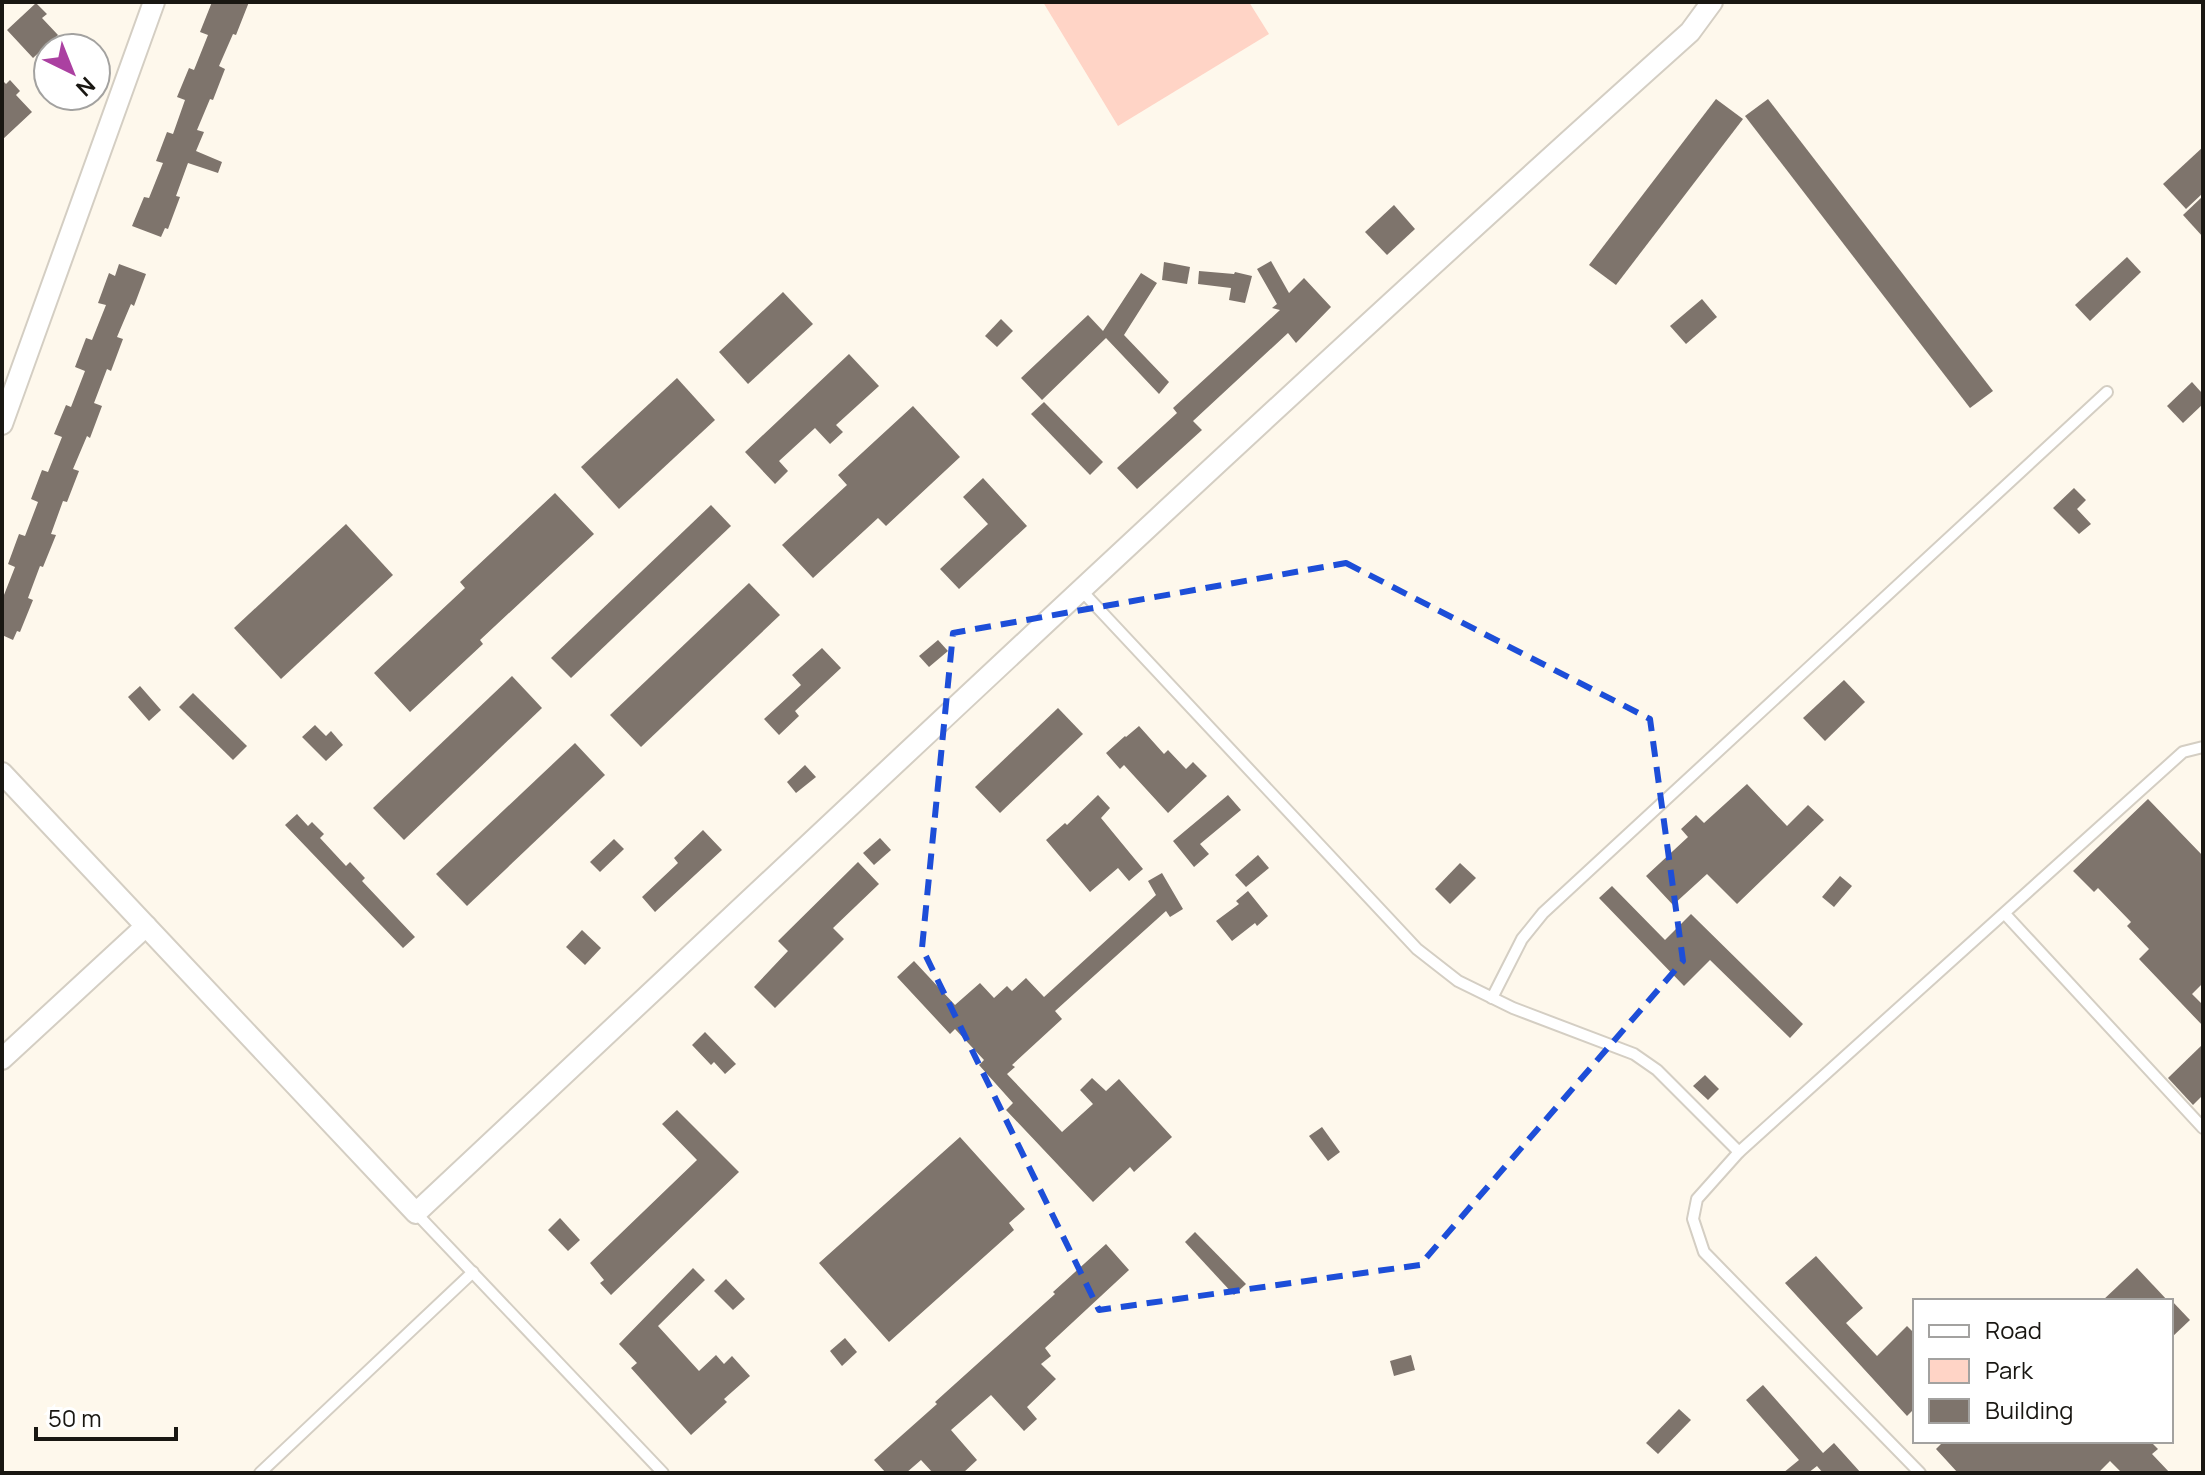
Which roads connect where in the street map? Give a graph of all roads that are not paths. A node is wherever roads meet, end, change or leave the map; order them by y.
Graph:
1 (154, 2) edge
2 (1712, 2) edge
3 (9, 381) edge
4 (2107, 392) dead end
5 (2, 424) edge
6 (1081, 590) junction
7 (2203, 747) edge
8 (2, 773) edge
9 (2005, 914) junction
10 (146, 926) junction
11 (1492, 998) junction
12 (2, 1059) edge
13 (2203, 1128) edge
14 (1739, 1152) junction
15 (416, 1213) junction
16 (473, 1272) junction
17 (260, 1473) edge
18 (663, 1473) edge
19 (1920, 1473) edge

1 - 3 street
2 - 6 street
3 - 5 street
4 - 11 lane
6 - 11 lane
6 - 15 street
7 - 9 lane
8 - 10 street
9 - 13 lane
9 - 14 lane
10 - 12 street
10 - 15 street
11 - 14 lane
14 - 19 lane
15 - 16 lane
16 - 17 lane
16 - 18 lane

